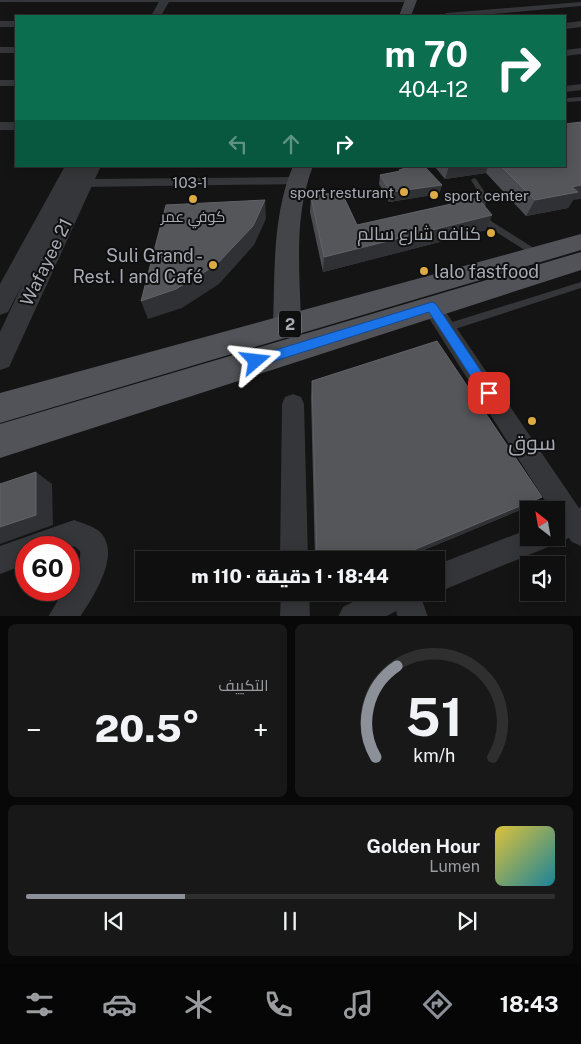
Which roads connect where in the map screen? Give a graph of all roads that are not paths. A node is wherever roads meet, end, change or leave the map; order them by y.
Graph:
1 (0, 0) edge
2 (411, 0) edge
3 (171, 1) edge
4 (581, 4) edge
5 (157, 15) edge
6 (169, 15) edge
7 (405, 15) edge
8 (457, 15) edge
9 (0, 24) edge
10 (15, 24) edge
11 (581, 24) edge
12 (566, 26) edge
13 (0, 50) edge
14 (15, 50) edge
15 (581, 51) edge
16 (566, 53) edge
17 (0, 83) edge
18 (15, 83) edge
19 (581, 87) edge
20 (567, 94) edge
21 (581, 99) edge
22 (0, 126) edge
23 (15, 126) edge
24 (84, 172) edge
25 (299, 174) edge
26 (474, 180) dead end
27 (581, 242) edge
28 (537, 254) junction
29 (581, 261) edge
30 (581, 285) edge
31 (0, 306) edge
32 (439, 318) junction
33 (287, 325) junction
34 (0, 359) edge
35 (293, 404) dead end
36 (0, 408) edge
37 (0, 441) edge
38 (573, 527) edge
39 (74, 533) joint
40 (66, 536) edge
41 (520, 546) edge
42 (294, 551) edge
43 (15, 555) edge
44 (0, 560) edge
45 (445, 575) edge
46 (295, 601) edge
47 (385, 601) edge
48 (407, 601) edge
49 (63, 616) edge
50 (295, 616) edge
51 (353, 616) edge
52 (413, 616) edge

1 - 3 street
2 - 3 street
2 - 7 main road
3 - 5 street
3 - 6 street
4 - 8 street
9 - 10 street
11 - 12 street
13 - 14 street
15 - 16 street
17 - 18 street
19 - 20 street
20 - 21 lane
22 - 23 street
24 - 25 street, 103-1
24 - 31 street, Wafayee 21
24 - 34 street, Wafayee 21
25 - 33 main road
26 - 28 lane
27 - 28 main road, 2
28 - 33 main road, 2
29 - 32 main road, 2
30 - 32 lane
32 - 37 main road, 2
32 - 38 street
33 - 36 main road, 2
35 - 42 street
39 - 40 street
39 - 49 street
41 - 45 street
43 - 44 street
46 - 50 street
47 - 51 street
48 - 52 street

